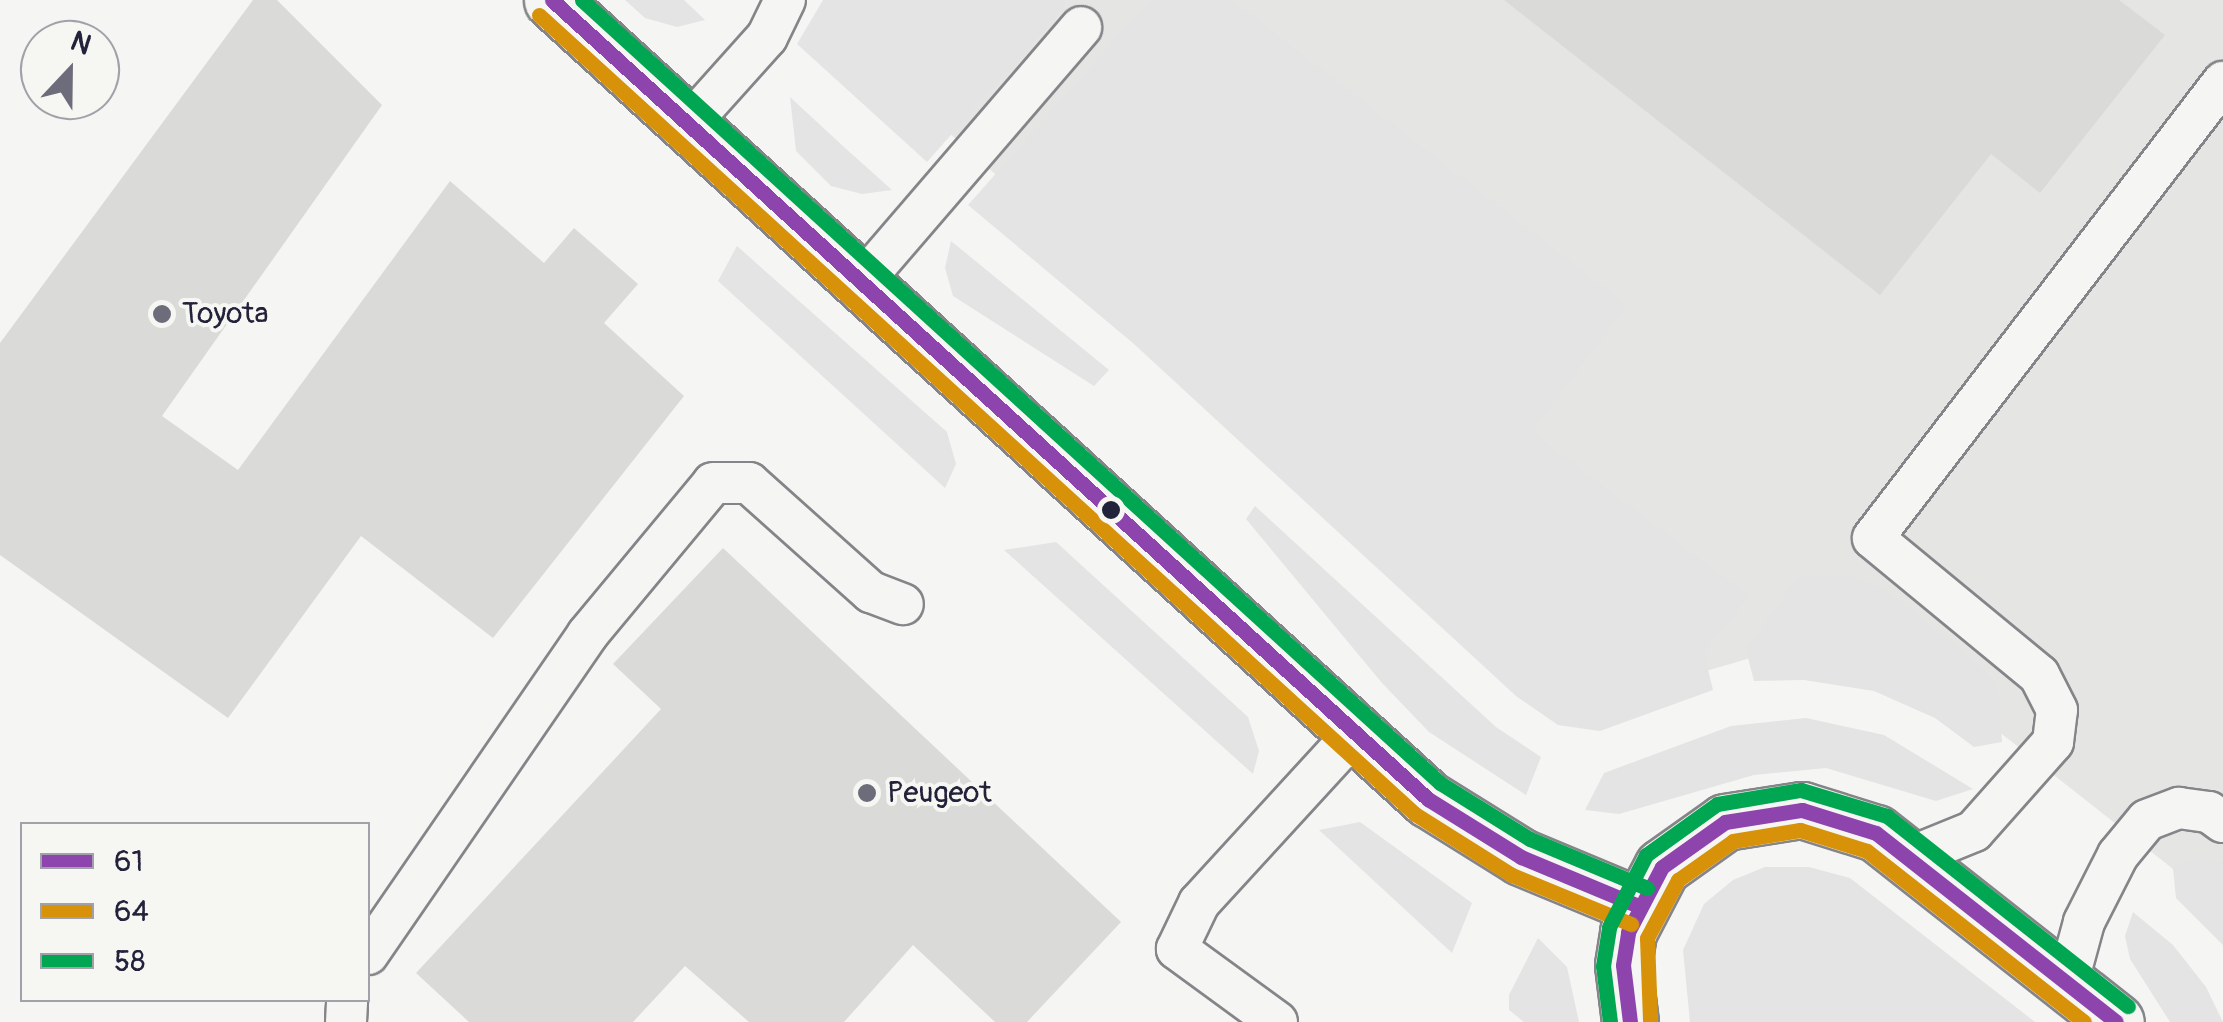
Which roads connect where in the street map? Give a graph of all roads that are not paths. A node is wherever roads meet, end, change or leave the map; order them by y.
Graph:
1 (552, 0) edge
2 (786, 0) edge
3 (1081, 27) dead end
4 (2223, 82) edge
5 (688, 125) junction
6 (862, 282) junction
7 (903, 604) dead end
8 (1353, 735) junction
9 (2223, 822) edge
10 (1908, 858) junction
11 (1639, 906) junction
12 (370, 951) edge
13 (2068, 981) junction
14 (1278, 1022) edge
15 (1630, 1022) edge
16 (2116, 1022) edge

1 - 5 street
2 - 5 lane
3 - 6 lane
4 - 10 lane
5 - 6 street
6 - 8 street
7 - 12 lane
8 - 11 street
8 - 14 lane
9 - 13 lane
10 - 11 street
10 - 13 street
11 - 15 street
13 - 16 street

